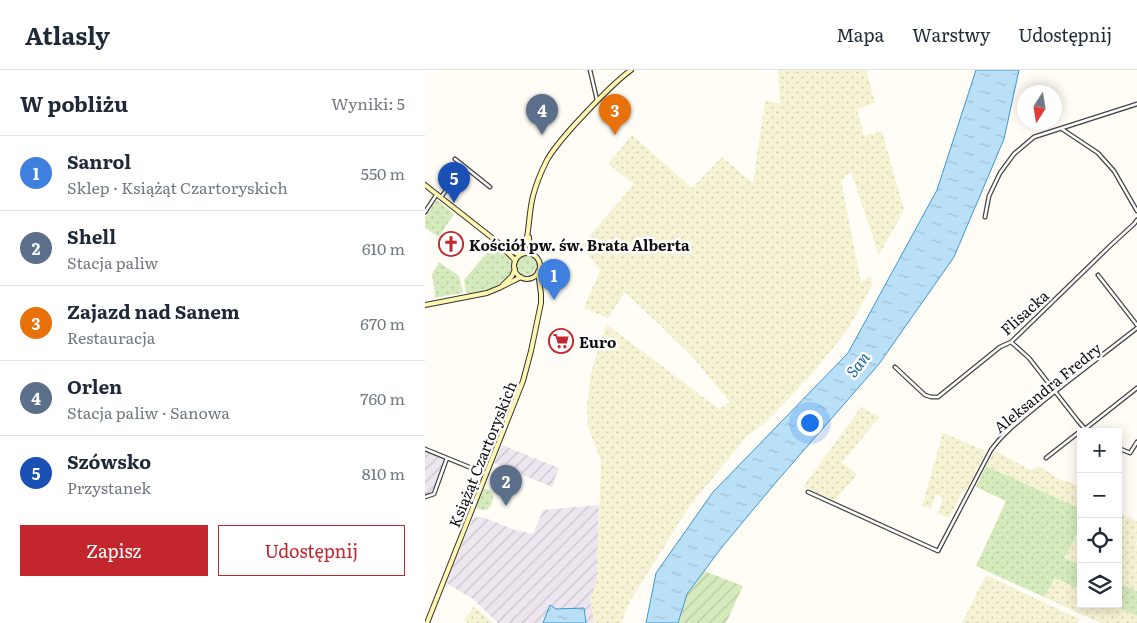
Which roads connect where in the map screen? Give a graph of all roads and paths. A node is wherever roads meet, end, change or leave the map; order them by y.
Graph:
1 (590, 70) edge
2 (631, 70) edge
3 (597, 100) junction
4 (1137, 104) edge
5 (1062, 129) edge
6 (1058, 130) edge
7 (1062, 130) edge
8 (455, 159) dead end
9 (464, 167) junction
10 (425, 185) edge
11 (490, 187) dead end
12 (439, 196) junction
13 (1137, 211) edge
14 (425, 212) edge
15 (985, 218) dead end
16 (1137, 220) edge
17 (528, 230) junction
18 (500, 244) junction
19 (522, 254) junction
20 (532, 254) junction
21 (515, 262) junction
22 (515, 269) junction
23 (538, 272) junction
24 (1098, 275) dead end
25 (521, 277) junction
26 (529, 278) junction
27 (499, 288) junction
28 (540, 288) junction
29 (425, 305) edge
30 (1137, 327) edge
31 (1011, 342) junction
32 (895, 367) dead end
33 (1137, 388) edge
34 (1056, 391) junction
35 (1084, 428) edge
36 (1086, 428) edge
37 (1077, 434) edge
38 (1137, 442) edge
39 (425, 450) edge
40 (1122, 450) edge
41 (447, 458) junction
42 (1046, 458) dead end
43 (487, 474) junction
44 (808, 492) dead end
45 (425, 497) edge
46 (427, 623) edge

1 - 3 street
2 - 3 main road
3 - 17 main road
4 - 5 street
6 - 15 street
7 - 13 street
8 - 9 street
9 - 11 street
9 - 12 street
10 - 12 main road
12 - 14 street
12 - 18 main road
16 - 31 street, Flisacka
17 - 19 main road
17 - 20 main road
18 - 19 main road
18 - 21 main road
19 - 20 main road
19 - 21 main road
20 - 23 main road
21 - 22 main road
22 - 25 main road
22 - 27 main road
23 - 26 main road
23 - 28 main road, Książąt Czartoryskich
24 - 30 street
25 - 26 main road
25 - 27 main road
26 - 28 main road
27 - 29 main road
28 - 43 main road, Książąt Czartoryskich
30 - 34 street, Aleksandra Fredry
31 - 32 street, Flisacka
31 - 34 street
33 - 36 street
34 - 35 street
34 - 44 street, Aleksandra Fredry
37 - 42 street
38 - 40 street
39 - 41 street
41 - 43 street
41 - 45 street
43 - 46 main road, Książąt Czartoryskich

